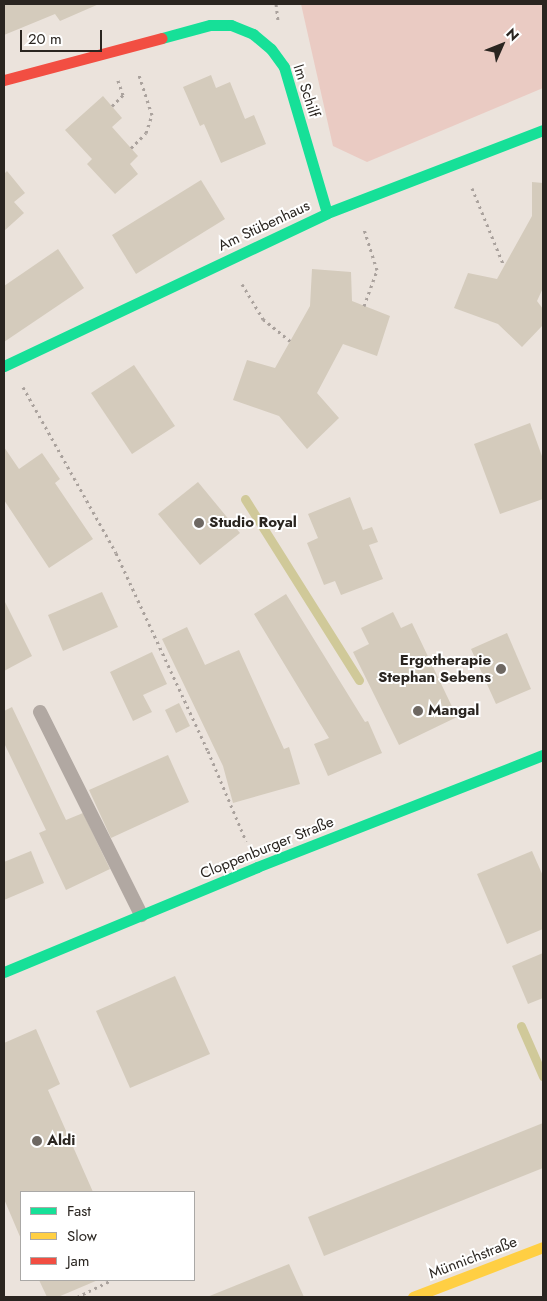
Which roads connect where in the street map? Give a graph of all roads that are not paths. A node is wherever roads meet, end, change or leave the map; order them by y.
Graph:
1 (4, 80) edge
2 (543, 130) edge
3 (327, 213) junction
4 (7, 364) edge
5 (40, 712) dead end
6 (543, 755) edge
7 (142, 915) junction
8 (4, 972) edge
9 (543, 1247) edge
10 (413, 1297) edge

1 - 3 street, Im Schilf
2 - 3 street, Am Stübenhaus
3 - 4 street, Am Stübenhaus
5 - 7 lane
6 - 7 street, Cloppenburger Straße
7 - 8 street, Cloppenburger Straße
9 - 10 street, Münnichstraße

